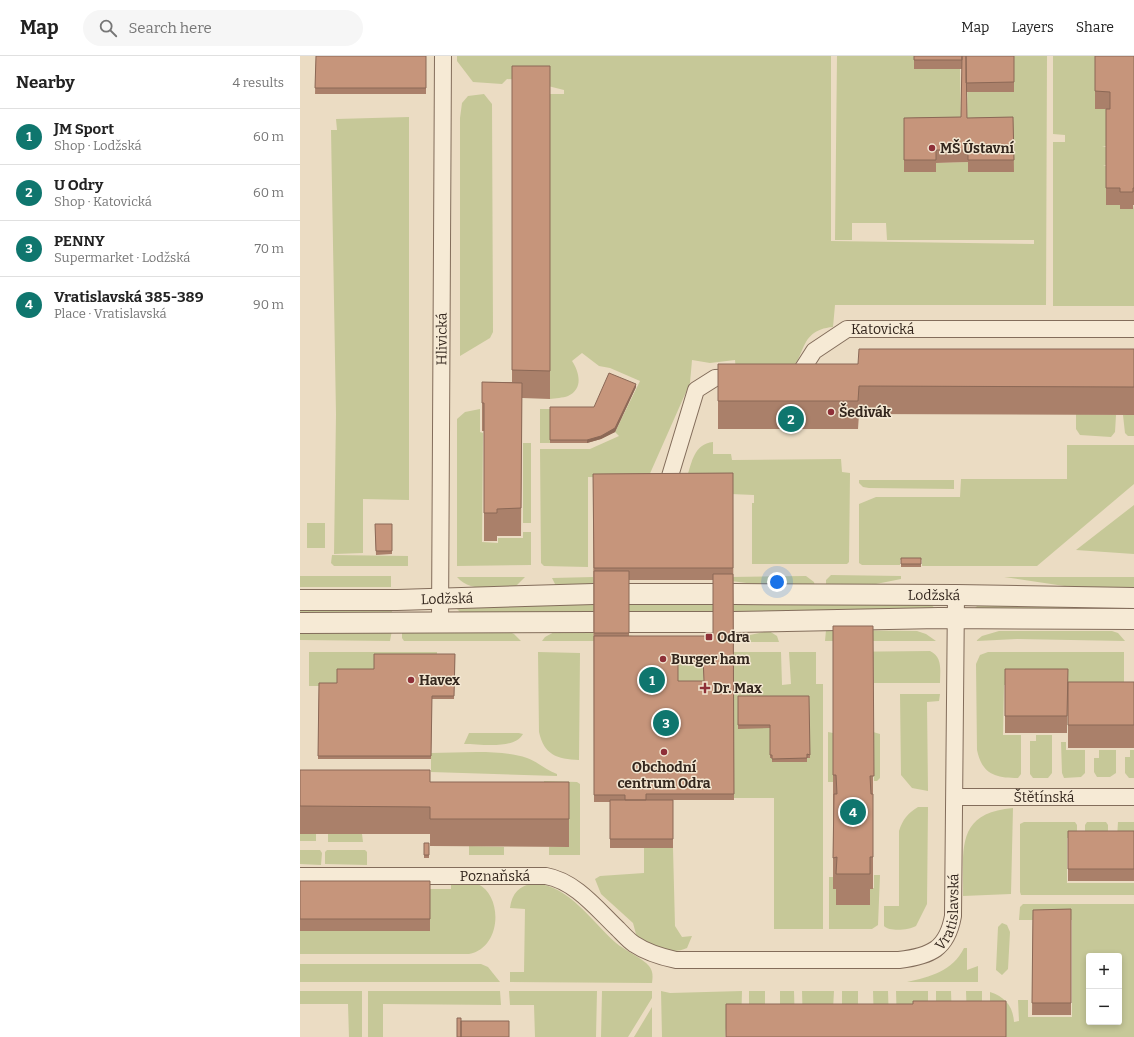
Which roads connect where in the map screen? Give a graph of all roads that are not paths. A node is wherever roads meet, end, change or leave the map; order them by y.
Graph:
1 (443, 56) edge
2 (1134, 329) edge
3 (775, 376) edge
4 (752, 377) edge
5 (670, 476) edge
6 (594, 594) edge
7 (629, 594) edge
8 (713, 594) edge
9 (734, 594) edge
10 (956, 595) junction
11 (1134, 598) edge
12 (440, 599) junction
13 (300, 600) edge
14 (956, 618) junction
15 (1134, 619) edge
16 (300, 622) edge
17 (440, 622) junction
18 (594, 622) edge
19 (629, 622) edge
20 (713, 622) edge
21 (734, 622) edge
22 (955, 797) junction
23 (1134, 798) edge
24 (300, 876) edge
25 (662, 957) joint

1 - 12 street, Hlivická
2 - 3 street, Katovická
4 - 5 street
6 - 12 street, Lodžská
7 - 8 street
9 - 10 street, Lodžská
10 - 11 street, Lodžská
10 - 14 street, Vratislavská
12 - 13 street, Lodžská
12 - 17 street, Hlivická
14 - 15 street, Lodžská
14 - 21 street, Lodžská
14 - 22 street, Vratislavská
16 - 17 street, Lodžská
17 - 18 street, Lodžská
19 - 20 street
22 - 23 street, Štětínská
22 - 25 street, Vratislavská
24 - 25 street, Poznaňská

